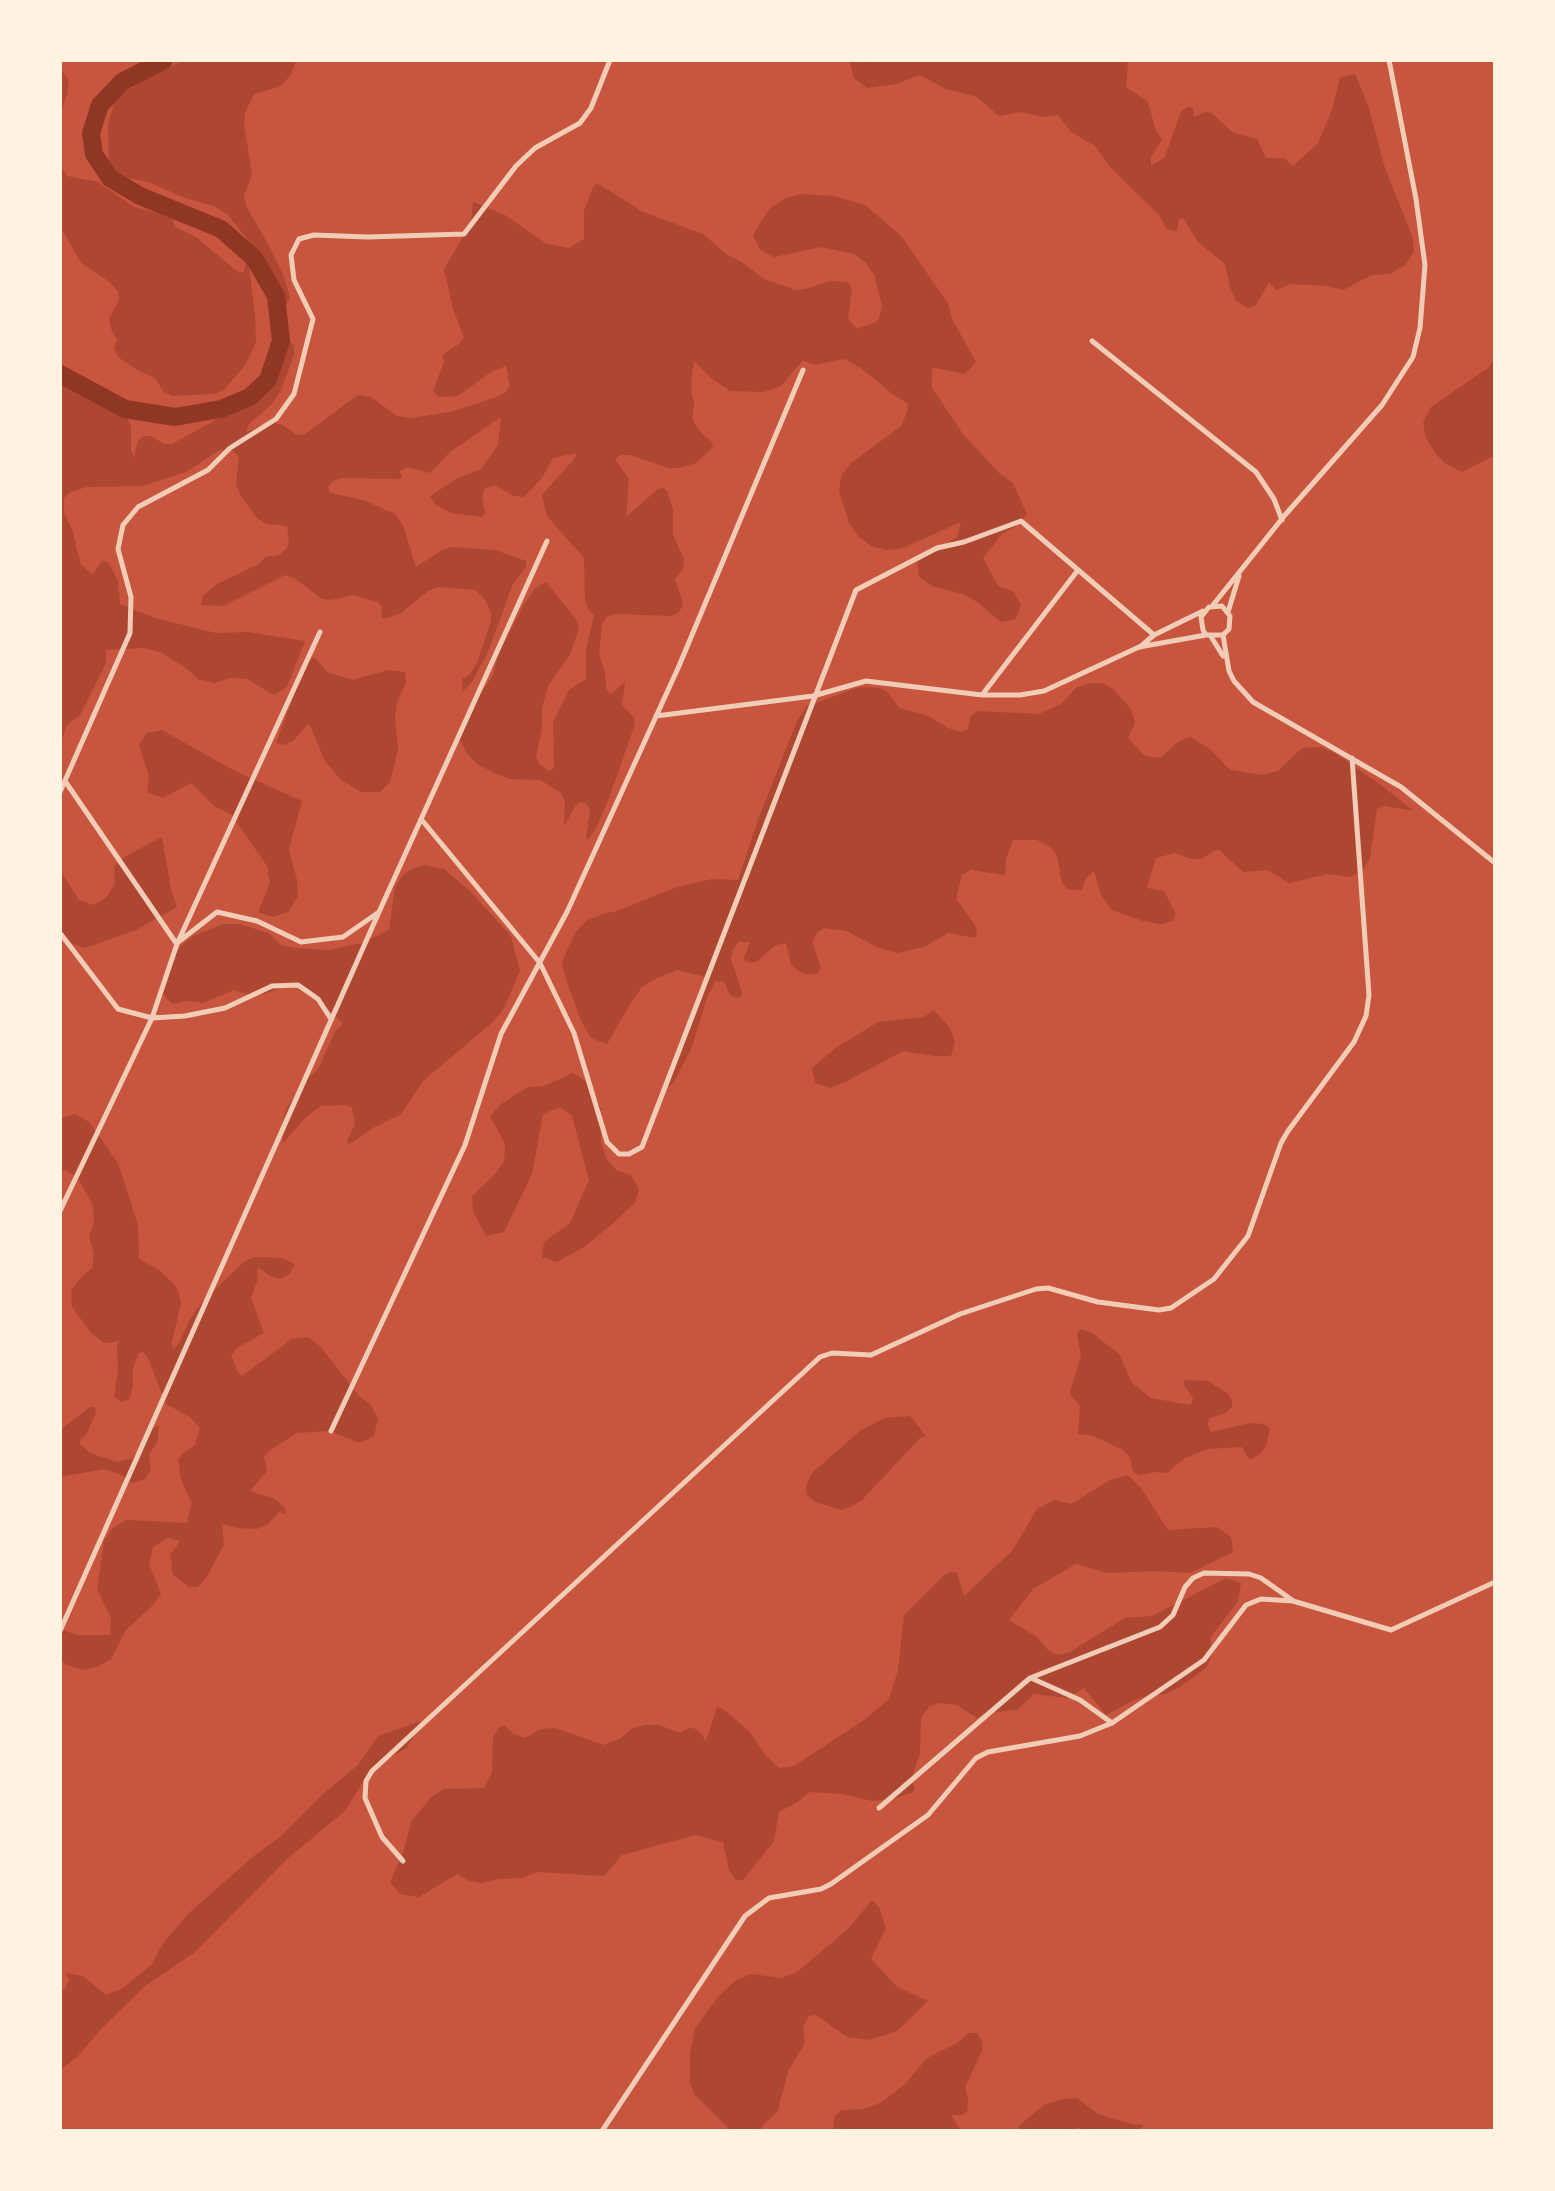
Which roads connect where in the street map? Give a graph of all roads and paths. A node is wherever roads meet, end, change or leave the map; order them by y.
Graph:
1 (610, 60) edge
2 (1389, 60) edge
3 (1092, 341) dead end
4 (803, 370) dead end
5 (1282, 520) junction
6 (547, 541) dead end
7 (1078, 570) junction
8 (1241, 571) junction
9 (1213, 605) junction
10 (1203, 611) junction
11 (1228, 612) junction
12 (320, 632) dead end
13 (1154, 635) junction
14 (1208, 635) junction
15 (1223, 635) junction
16 (1139, 647) junction
17 (1226, 660) junction
18 (982, 695) junction
19 (813, 696) junction
20 (656, 716) junction
21 (1352, 758) junction
22 (65, 781) junction
23 (60, 792) edge
24 (421, 819) junction
25 (1495, 863) edge
26 (379, 912) junction
27 (60, 933) edge
28 (177, 944) junction
29 (540, 963) junction
30 (152, 1018) junction
31 (331, 1019) junction
32 (60, 1211) edge
33 (331, 1431) dead end
34 (1495, 1582) edge
35 (1293, 1601) junction
36 (60, 1631) edge
37 (1030, 1678) junction
38 (1112, 1723) junction
39 (879, 1808) dead end
40 (403, 1861) dead end
41 (602, 2131) edge

1 - 22 street
2 - 5 street
3 - 5 street
4 - 20 street
5 - 8 street
6 - 24 street
7 - 13 street
7 - 18 street
7 - 19 street
8 - 9 street
8 - 11 street
9 - 10 street
9 - 11 street
10 - 13 street
10 - 14 street
11 - 15 street
12 - 28 street
13 - 16 street
14 - 15 street
14 - 16 street
14 - 17 street
15 - 17 street
16 - 18 street
17 - 21 street
18 - 19 street
19 - 20 street
19 - 29 street
20 - 29 street
21 - 25 street
21 - 40 street
22 - 23 street
22 - 28 street
24 - 26 street
24 - 29 street
26 - 28 street
26 - 31 street
27 - 30 street
28 - 30 street
29 - 33 street
30 - 31 street
30 - 32 street
31 - 36 street
34 - 35 street
35 - 37 street
35 - 38 street
37 - 38 street
37 - 39 street
38 - 41 street

